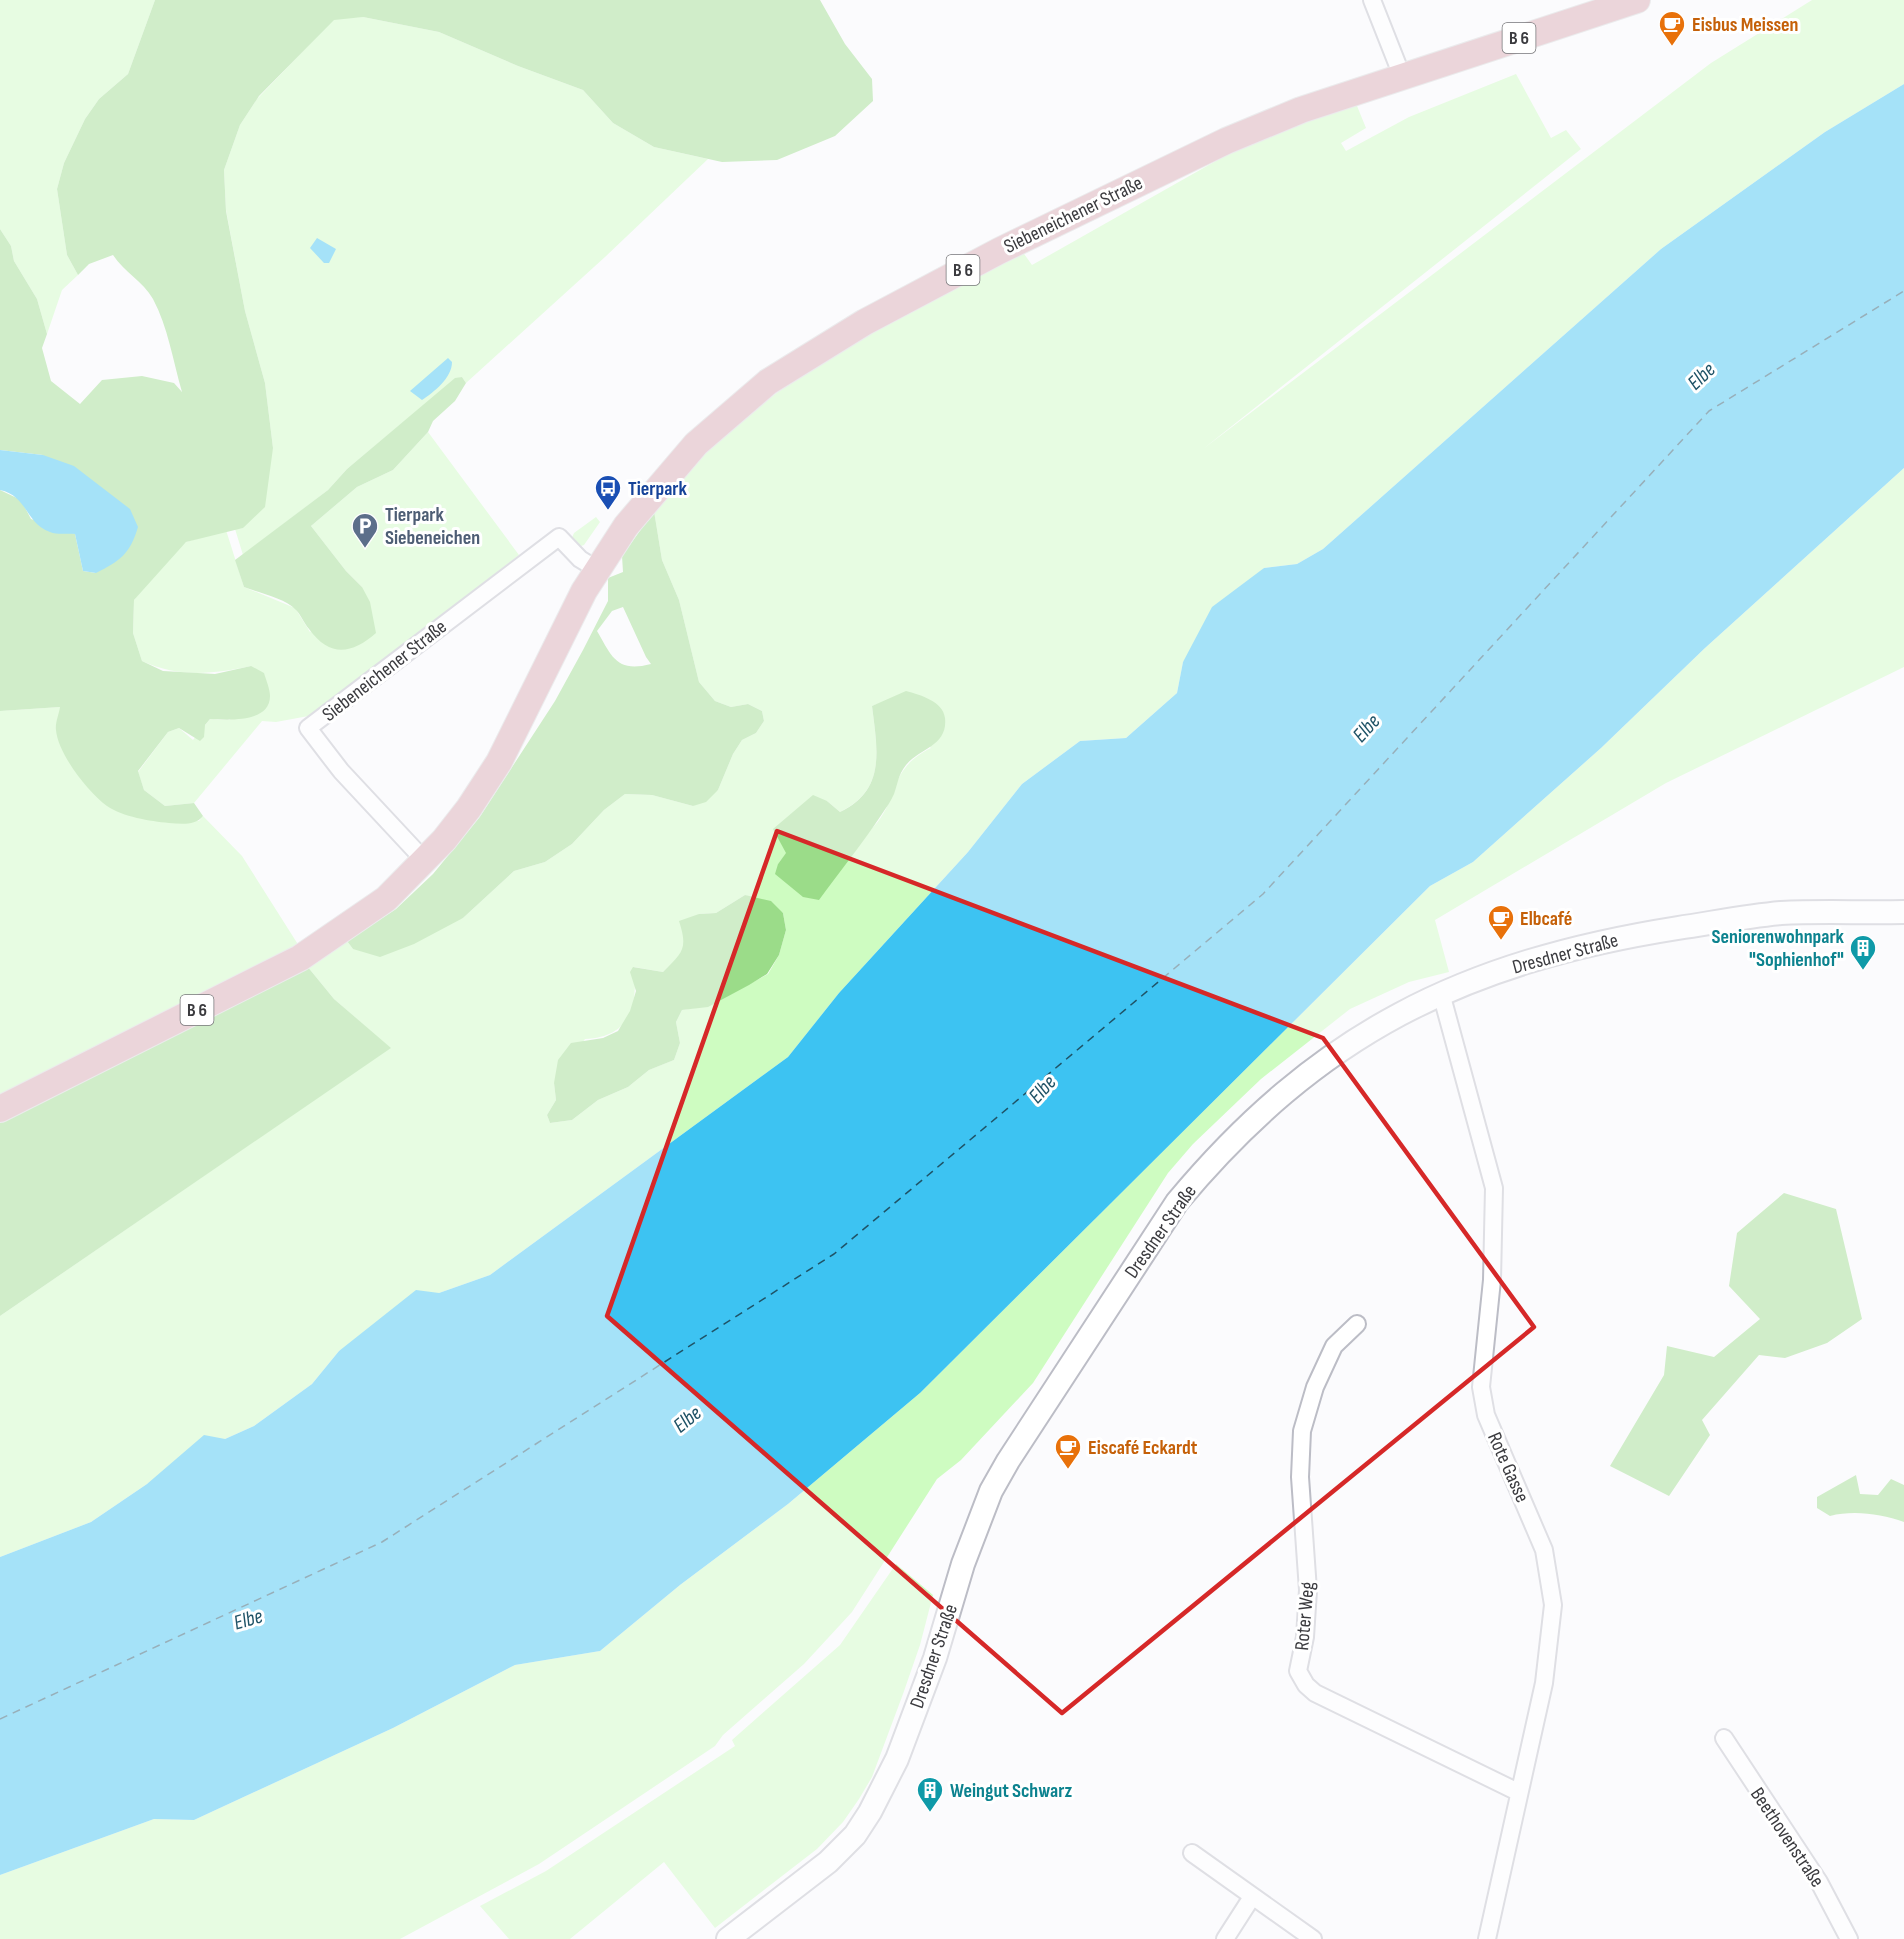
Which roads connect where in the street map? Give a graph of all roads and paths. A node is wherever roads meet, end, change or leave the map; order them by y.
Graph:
1 (1372, 0) edge
2 (1637, 0) edge
3 (1402, 76) junction
4 (598, 570) junction
5 (424, 860) junction
6 (1904, 912) edge
7 (1441, 993) junction
8 (0, 1109) edge
9 (1358, 1324) dead end
10 (1724, 1738) dead end
11 (1518, 1792) junction
12 (1192, 1852) dead end
13 (1252, 1897) junction
14 (728, 1939) edge
15 (1225, 1939) edge
16 (1313, 1939) edge
17 (1487, 1939) edge
18 (1849, 1939) edge

1 - 3 street
2 - 3 main road, Siebeneichener Straße / B 6
3 - 4 main road, Siebeneichener Straße / B 6
4 - 5 main road, Siebeneichener Straße / B 6
4 - 5 street, Siebeneichener Straße
5 - 8 main road, Siebeneichener Straße / B 6
6 - 7 main road, Dresdner Straße
7 - 11 street, Rote Gasse
7 - 14 main road, Dresdner Straße
9 - 11 street, Roter Weg
10 - 18 street, Beethovenstraße
11 - 17 street, Rote Gasse
12 - 13 street
13 - 15 street
13 - 16 street

